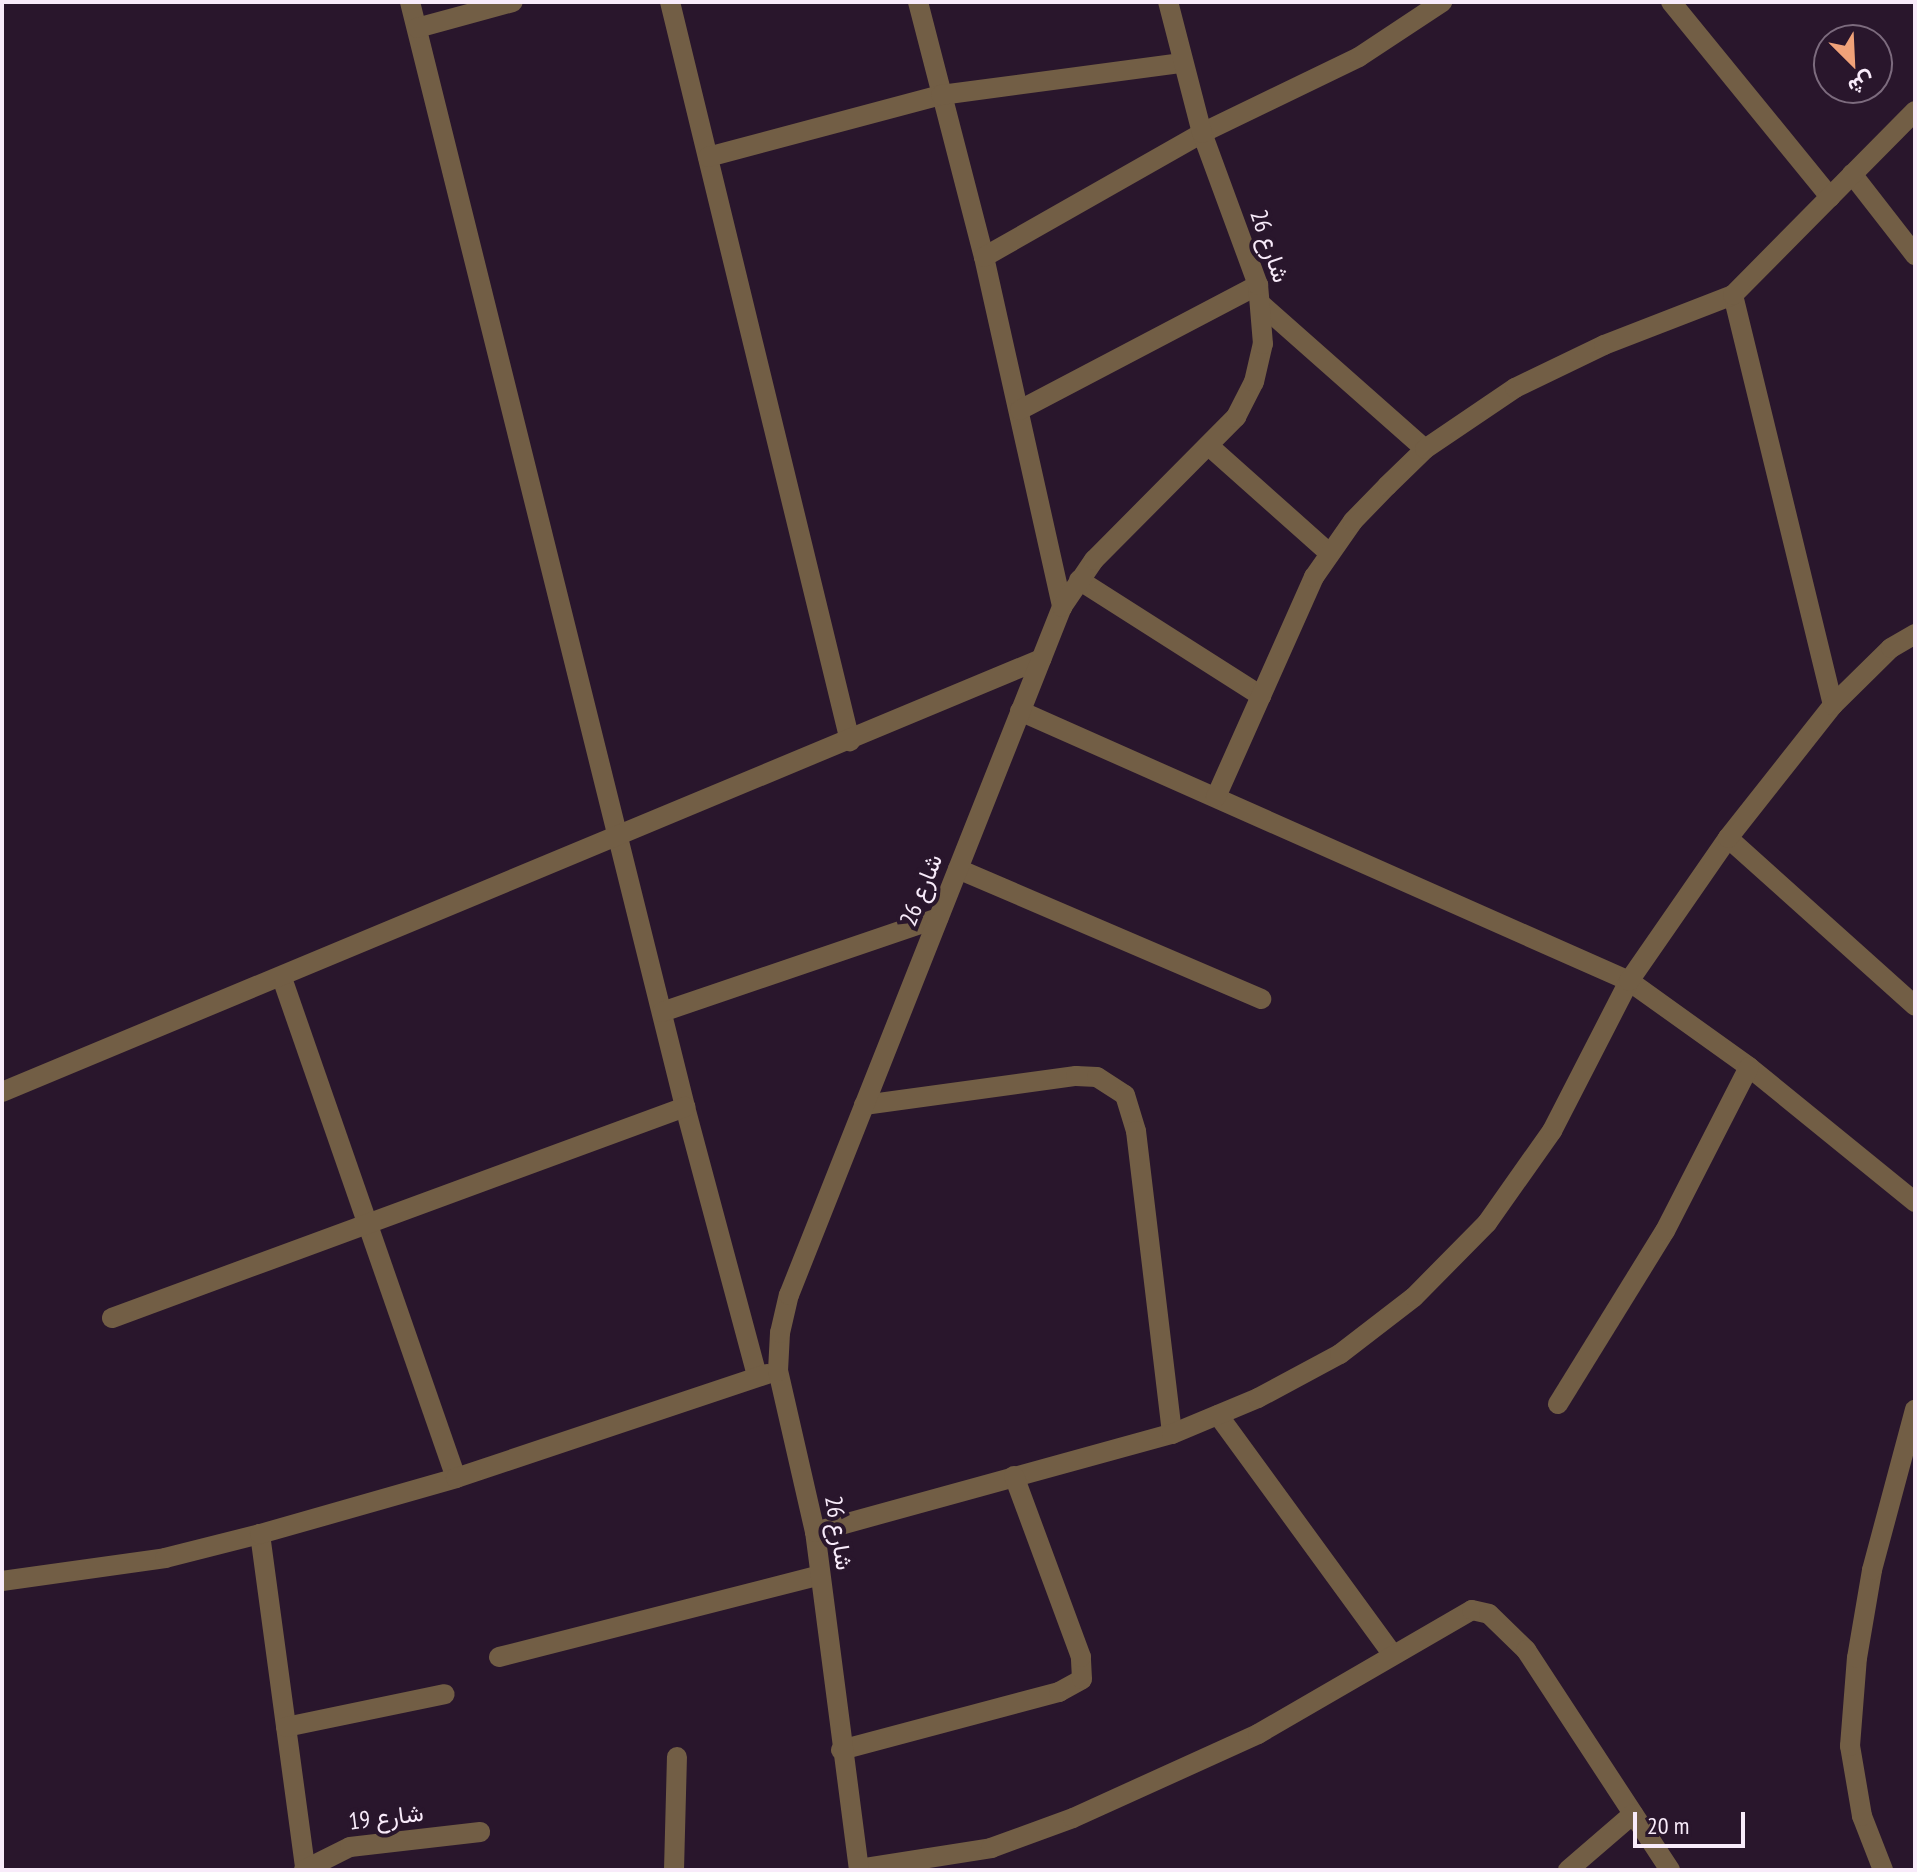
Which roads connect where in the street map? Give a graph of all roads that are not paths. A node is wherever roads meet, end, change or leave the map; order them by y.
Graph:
1 (410, 2) edge
2 (513, 2) edge
3 (670, 2) edge
4 (918, 2) edge
5 (1168, 2) edge
6 (1442, 2) edge
7 (1671, 2) edge
8 (417, 28) junction
9 (1182, 63) junction
10 (941, 95) junction
11 (1915, 111) edge
12 (1202, 133) junction
13 (708, 157) junction
14 (1852, 174) junction
15 (1830, 197) junction
16 (1915, 255) edge
17 (984, 257) junction
18 (1260, 295) junction
19 (1733, 295) junction
20 (1020, 410) junction
21 (1209, 446) junction
22 (1425, 449) junction
23 (1329, 553) junction
24 (1079, 580) junction
25 (1062, 607) junction
26 (1915, 634) edge
27 (1041, 659) junction
28 (1261, 696) junction
29 (1833, 705) junction
30 (1020, 711) junction
31 (850, 741) junction
32 (1216, 797) junction
33 (1728, 838) junction
34 (617, 839) junction
35 (958, 869) junction
36 (938, 918) junction
37 (282, 978) junction
38 (1629, 981) junction
39 (1261, 999) dead end
40 (1915, 1006) edge
41 (662, 1012) junction
42 (1749, 1067) junction
43 (2, 1092) edge
44 (864, 1105) junction
45 (685, 1107) junction
46 (1915, 1202) edge
47 (368, 1223) junction
48 (112, 1318) dead end
49 (778, 1371) junction
50 (757, 1376) junction
51 (1558, 1404) dead end
52 (1915, 1410) edge
53 (1218, 1415) junction
54 (1172, 1434) junction
55 (1014, 1476) junction
56 (456, 1478) junction
57 (815, 1532) junction
58 (260, 1534) junction
59 (820, 1575) junction
60 (2, 1581) edge
61 (1392, 1654) junction
62 (499, 1657) dead end
63 (445, 1694) dead end
64 (286, 1727) junction
65 (841, 1750) junction
66 (677, 1757) dead end
67 (1633, 1814) junction
68 (480, 1832) dead end
69 (305, 1870) edge
70 (674, 1870) edge
71 (859, 1870) edge
72 (1568, 1870) edge
73 (1670, 1870) edge
74 (1883, 1870) edge

1 - 8 street
2 - 8 street
3 - 13 street
4 - 10 street
5 - 9 street, شارع 26
6 - 12 street
7 - 15 street
8 - 34 street
9 - 10 street
9 - 12 street, شارع 26
10 - 13 street
10 - 17 street
11 - 14 street
12 - 17 street
12 - 18 street, شارع 26
13 - 31 street
14 - 15 street
14 - 16 street
15 - 19 street
17 - 20 street
18 - 20 street
18 - 21 street, شارع 26
18 - 22 street
19 - 22 street
19 - 29 street
20 - 25 street
21 - 23 street
21 - 24 street, شارع 26
22 - 23 street
23 - 28 street
24 - 25 street, شارع 26
24 - 28 street
25 - 27 street, شارع 26
26 - 29 street
27 - 30 street, شارع 26
27 - 31 street
28 - 32 street
29 - 33 street
30 - 32 street
30 - 35 street, شارع 26
31 - 34 street
32 - 38 street
33 - 38 street
33 - 40 street
34 - 37 street
34 - 41 street
35 - 36 street, شارع 26
35 - 39 street
36 - 41 street
36 - 44 street, شارع 26
37 - 43 street
37 - 47 street
38 - 42 street
38 - 53 street
41 - 45 street
42 - 46 street
42 - 51 street
44 - 49 street, شارع 26
44 - 54 street
45 - 47 street
45 - 50 street
47 - 48 street
47 - 56 street
49 - 50 street
49 - 57 street, شارع 26
50 - 56 street
52 - 74 street
53 - 54 street
53 - 61 street
54 - 55 street
55 - 57 street
55 - 65 street
56 - 58 street
57 - 59 street, شارع 26
58 - 60 street
58 - 64 street
59 - 62 street
59 - 65 street, شارع 26
61 - 67 street
61 - 71 street
63 - 64 street
64 - 69 street
65 - 71 street, شارع 26
66 - 70 street
67 - 72 street
67 - 73 street
68 - 69 street, شارع 19

